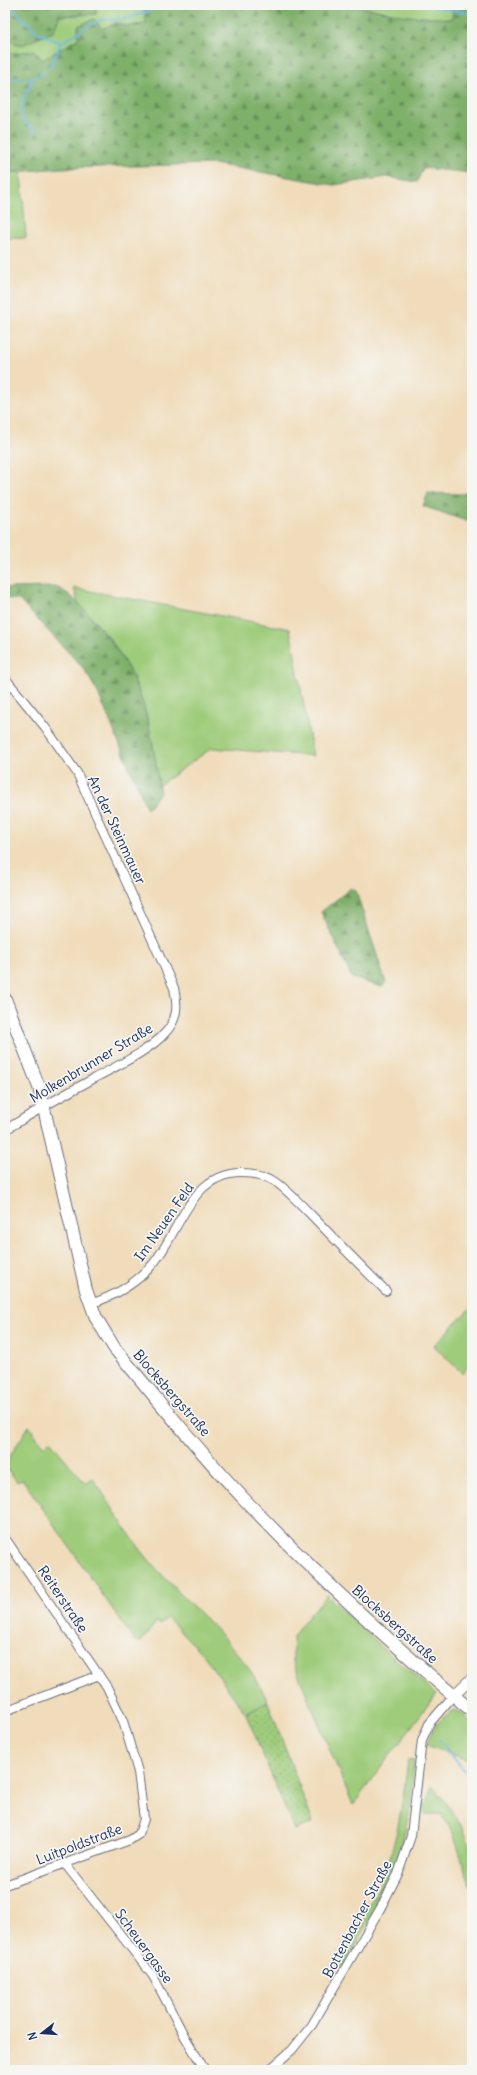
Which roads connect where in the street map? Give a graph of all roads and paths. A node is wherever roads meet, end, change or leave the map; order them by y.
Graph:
1 (5, 678) edge
2 (5, 999) edge
3 (177, 1008) joint
4 (44, 1106) junction
5 (5, 1130) edge
6 (386, 1291) dead end
7 (90, 1304) junction
8 (5, 1538) edge
9 (99, 1675) junction
10 (472, 1678) edge
11 (453, 1696) junction
12 (5, 1711) edge
13 (472, 1712) edge
14 (65, 1864) junction
15 (5, 1885) edge
16 (205, 2070) edge
17 (269, 2070) edge

1 - 3 street, An der Steinmauer
2 - 4 main road, Blocksbergstraße
3 - 4 street, Molkenbrunner Straße
4 - 5 street, Molkenbrunner Straße
4 - 7 main road, Blocksbergstraße
6 - 7 street, Im Neuen Feld
7 - 11 main road, Blocksbergstraße
8 - 9 street, Reiterstraße
9 - 12 street
9 - 14 street, Luitpoldstraße
10 - 11 street
11 - 13 main road, Blocksbergstraße
11 - 17 street, Bottenbacher Straße
14 - 15 street, Luitpoldstraße
14 - 16 street, Scheuergasse

